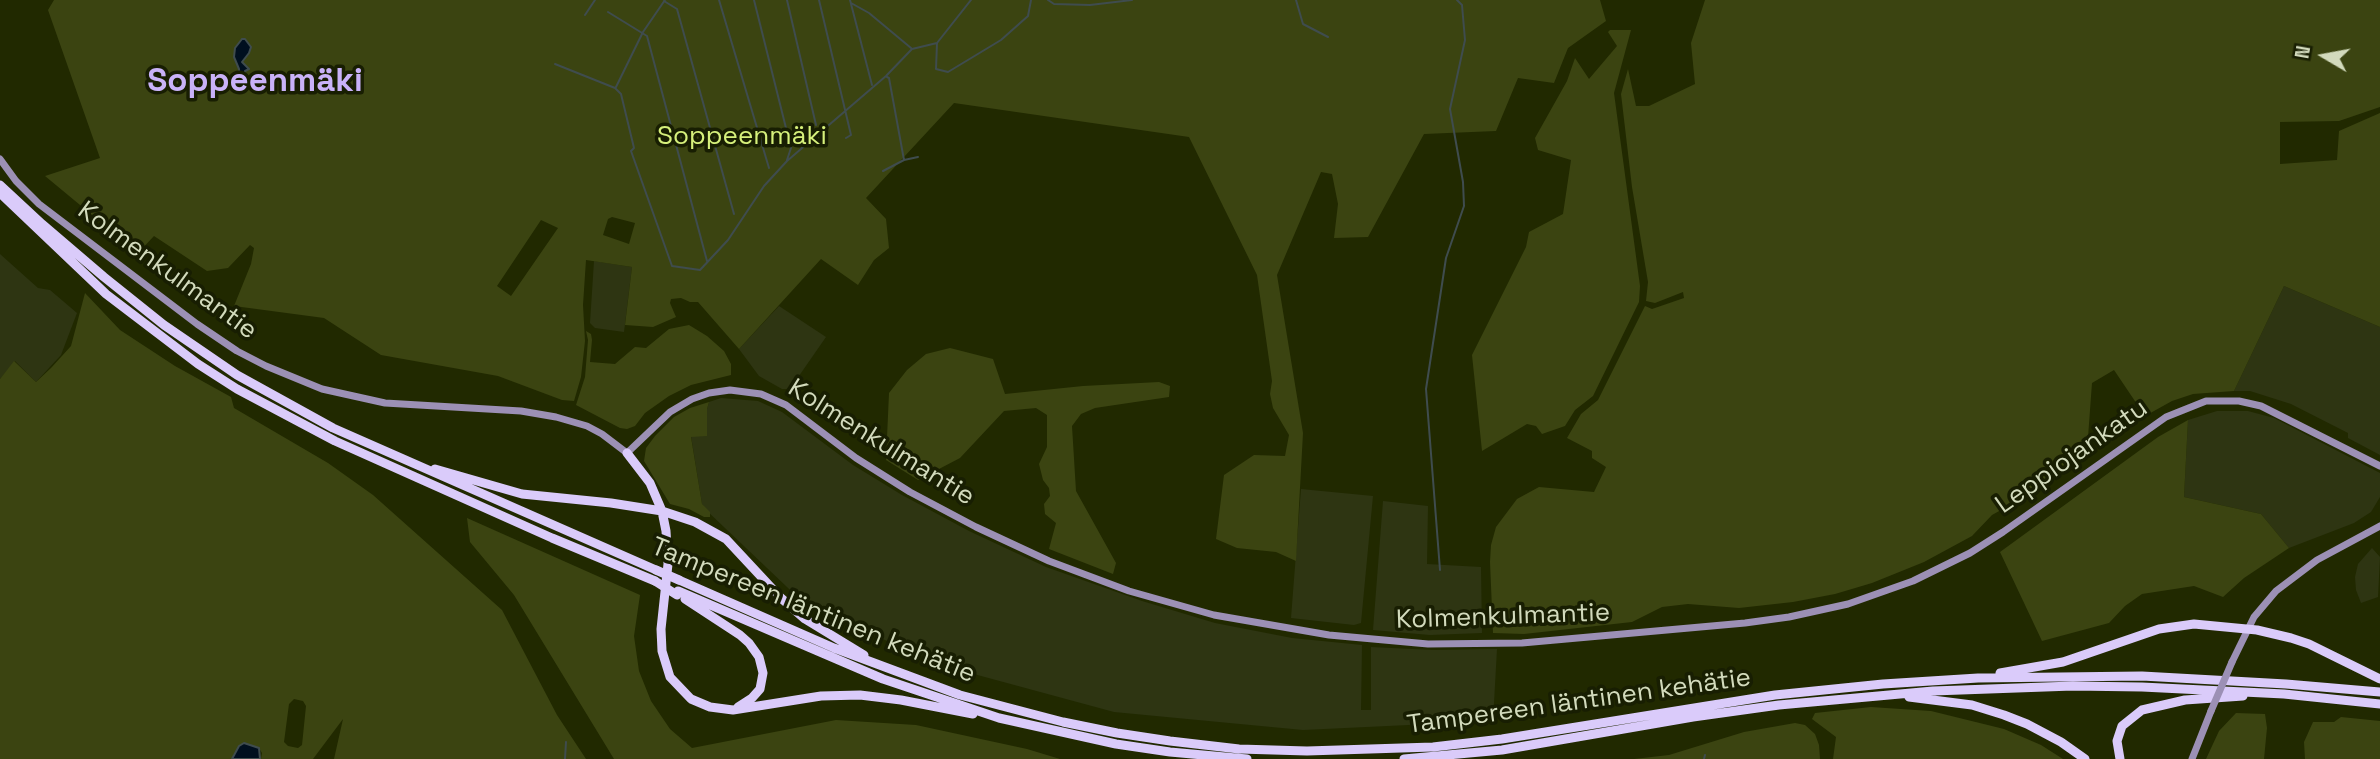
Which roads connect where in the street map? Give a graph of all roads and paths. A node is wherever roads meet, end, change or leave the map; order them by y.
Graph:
1 (0, 159) edge
2 (0, 185) edge
3 (0, 193) edge
4 (627, 453) junction
5 (399, 458) junction
6 (2380, 466) edge
7 (662, 511) junction
8 (2380, 526) edge
9 (677, 593) junction
10 (1789, 617) joint
11 (2248, 629) junction
12 (893, 671) junction
13 (1978, 678) junction
14 (2380, 679) edge
15 (2380, 692) edge
16 (2284, 694) junction
17 (1882, 695) junction
18 (2380, 704) edge
19 (733, 710) junction
20 (999, 718) junction
21 (1247, 759) edge
22 (1404, 759) edge
23 (2085, 759) edge
24 (2120, 759) edge
25 (2192, 759) edge

1 - 4 street, Kolmenkulmantie
2 - 5 highway, Tampereen läntinen kehätie
3 - 9 highway, Tampereen läntinen kehätie, bridge
4 - 7 highway
4 - 10 street, Kolmenkulmantie
5 - 7 highway
5 - 12 highway, Tampereen läntinen kehätie, bridge
6 - 10 street, Leppiojankatu
7 - 12 highway
7 - 19 highway
8 - 11 street
9 - 19 highway
9 - 20 highway, Tampereen läntinen kehätie
11 - 13 highway
11 - 14 highway
11 - 25 street, bridge
12 - 13 highway, Tampereen läntinen kehätie
13 - 15 highway, Tampereen läntinen kehätie
16 - 17 highway, Tampereen läntinen kehätie
16 - 18 highway, Tampereen läntinen kehätie
16 - 24 highway
17 - 22 highway, Tampereen läntinen kehätie
17 - 23 highway
19 - 20 highway
20 - 21 highway, Tampereen läntinen kehätie

